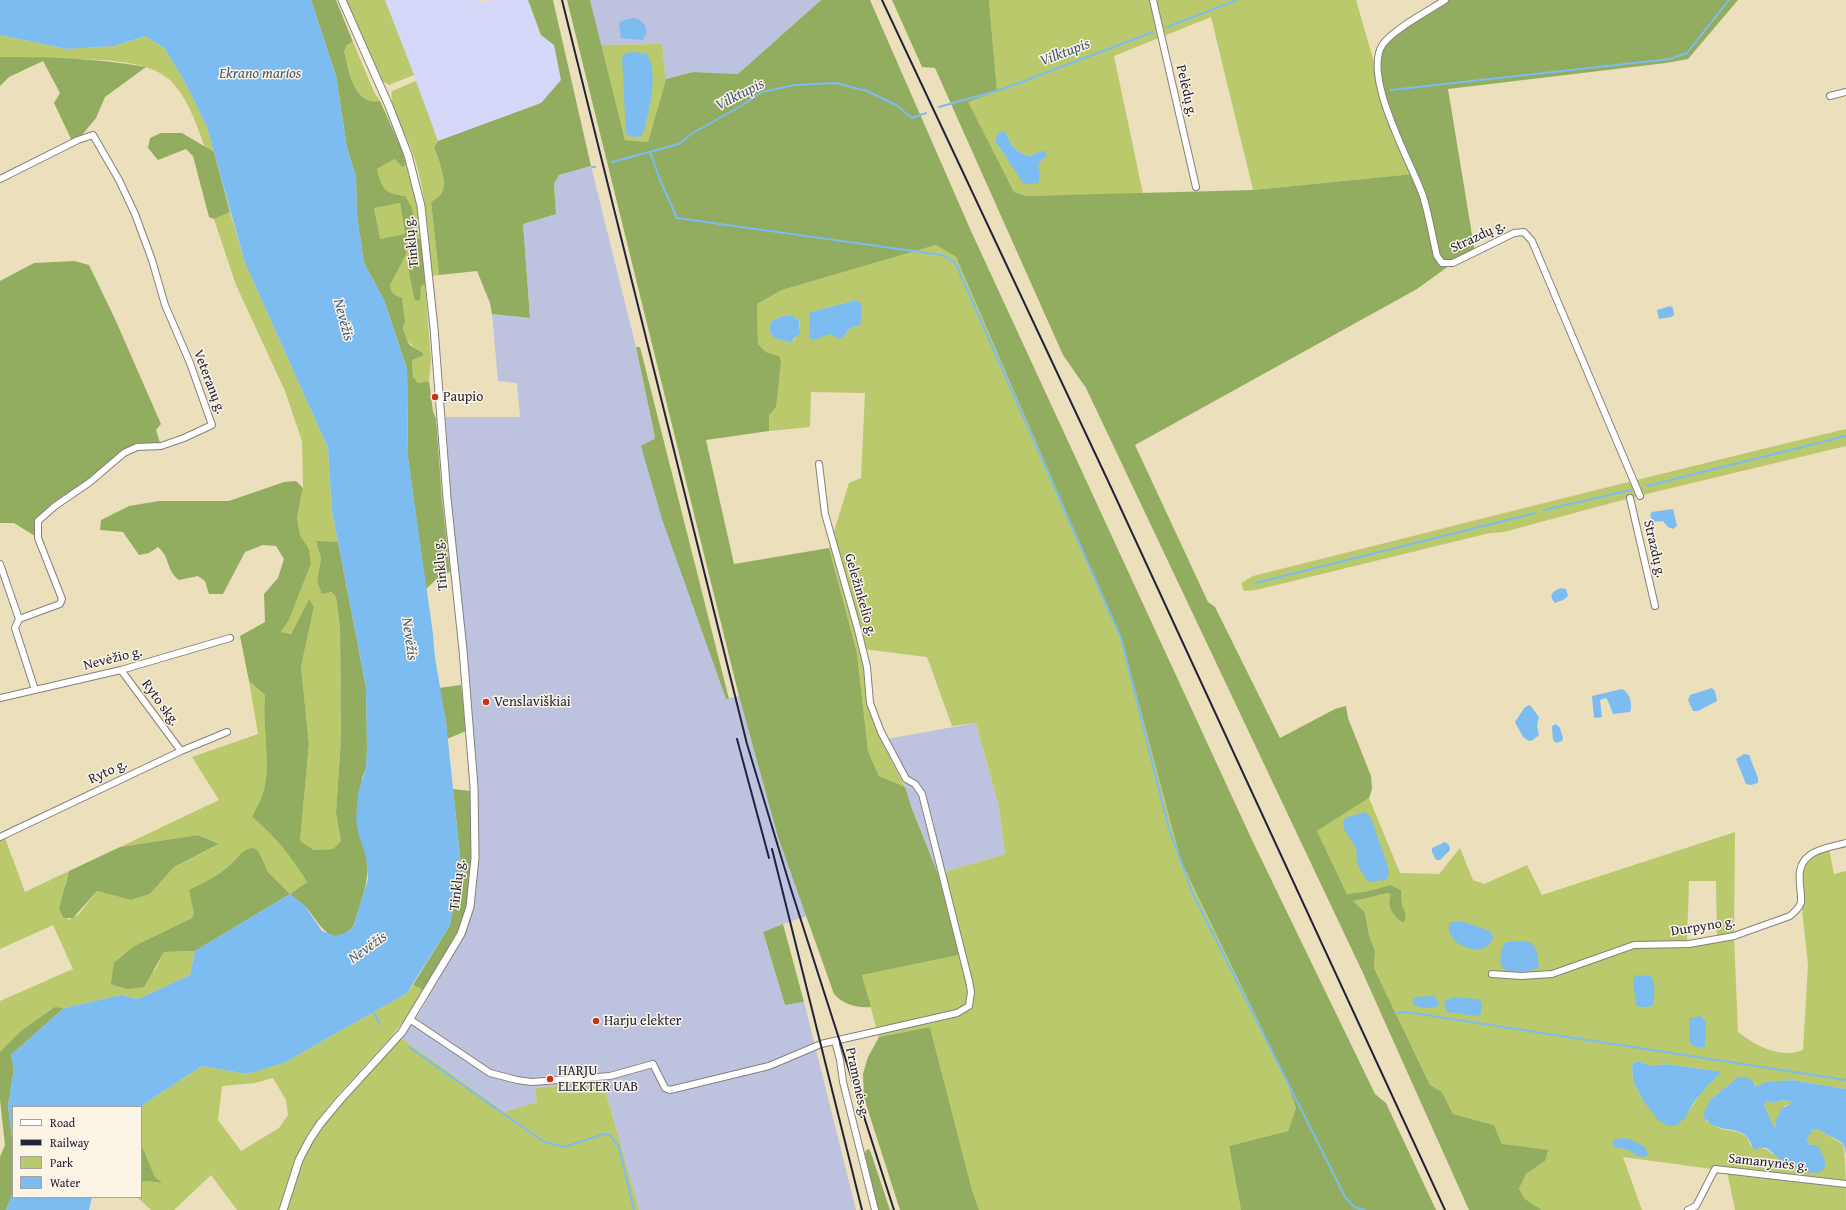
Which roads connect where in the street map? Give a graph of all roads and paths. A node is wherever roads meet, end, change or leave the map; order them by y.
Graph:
1 (342, 0) edge
2 (1152, 0) edge
3 (1445, 0) edge
4 (1846, 92) edge
5 (1830, 96) dead end
6 (0, 179) edge
7 (1196, 187) dead end
8 (819, 464) dead end
9 (1640, 496) dead end
10 (1630, 498) dead end
11 (0, 564) edge
12 (1655, 606) dead end
13 (19, 619) junction
14 (230, 638) dead end
15 (121, 670) junction
16 (35, 690) junction
17 (0, 698) edge
18 (227, 732) dead end
19 (181, 751) junction
20 (0, 836) edge
21 (1846, 843) edge
22 (1492, 974) dead end
23 (971, 992) joint
24 (411, 1020) junction
25 (835, 1041) junction
26 (1846, 1184) edge
27 (283, 1210) edge
28 (875, 1210) edge
29 (1688, 1210) edge

1 - 24 main road, Tinklų g.
2 - 7 street, Pelėdų g.
3 - 9 street, Strazdų g.
4 - 5 street
6 - 13 street, Veteranų g.
8 - 23 street, Geležinkelio g.
10 - 12 street, Strazdų g.
11 - 13 street
13 - 16 street
14 - 15 street, Nevėžio g.
15 - 16 street, Nevėžio g.
15 - 19 street, Ryto skg.
16 - 17 street, Nevėžio g.
18 - 19 street, Ryto g.
19 - 20 street, Ryto g.
21 - 22 street, Durpyno g.
23 - 25 street, Pramonės g.
24 - 25 street
24 - 27 main road, Tinklų g.
25 - 28 street, Pramonės g.
26 - 29 street, Samanynės g.

